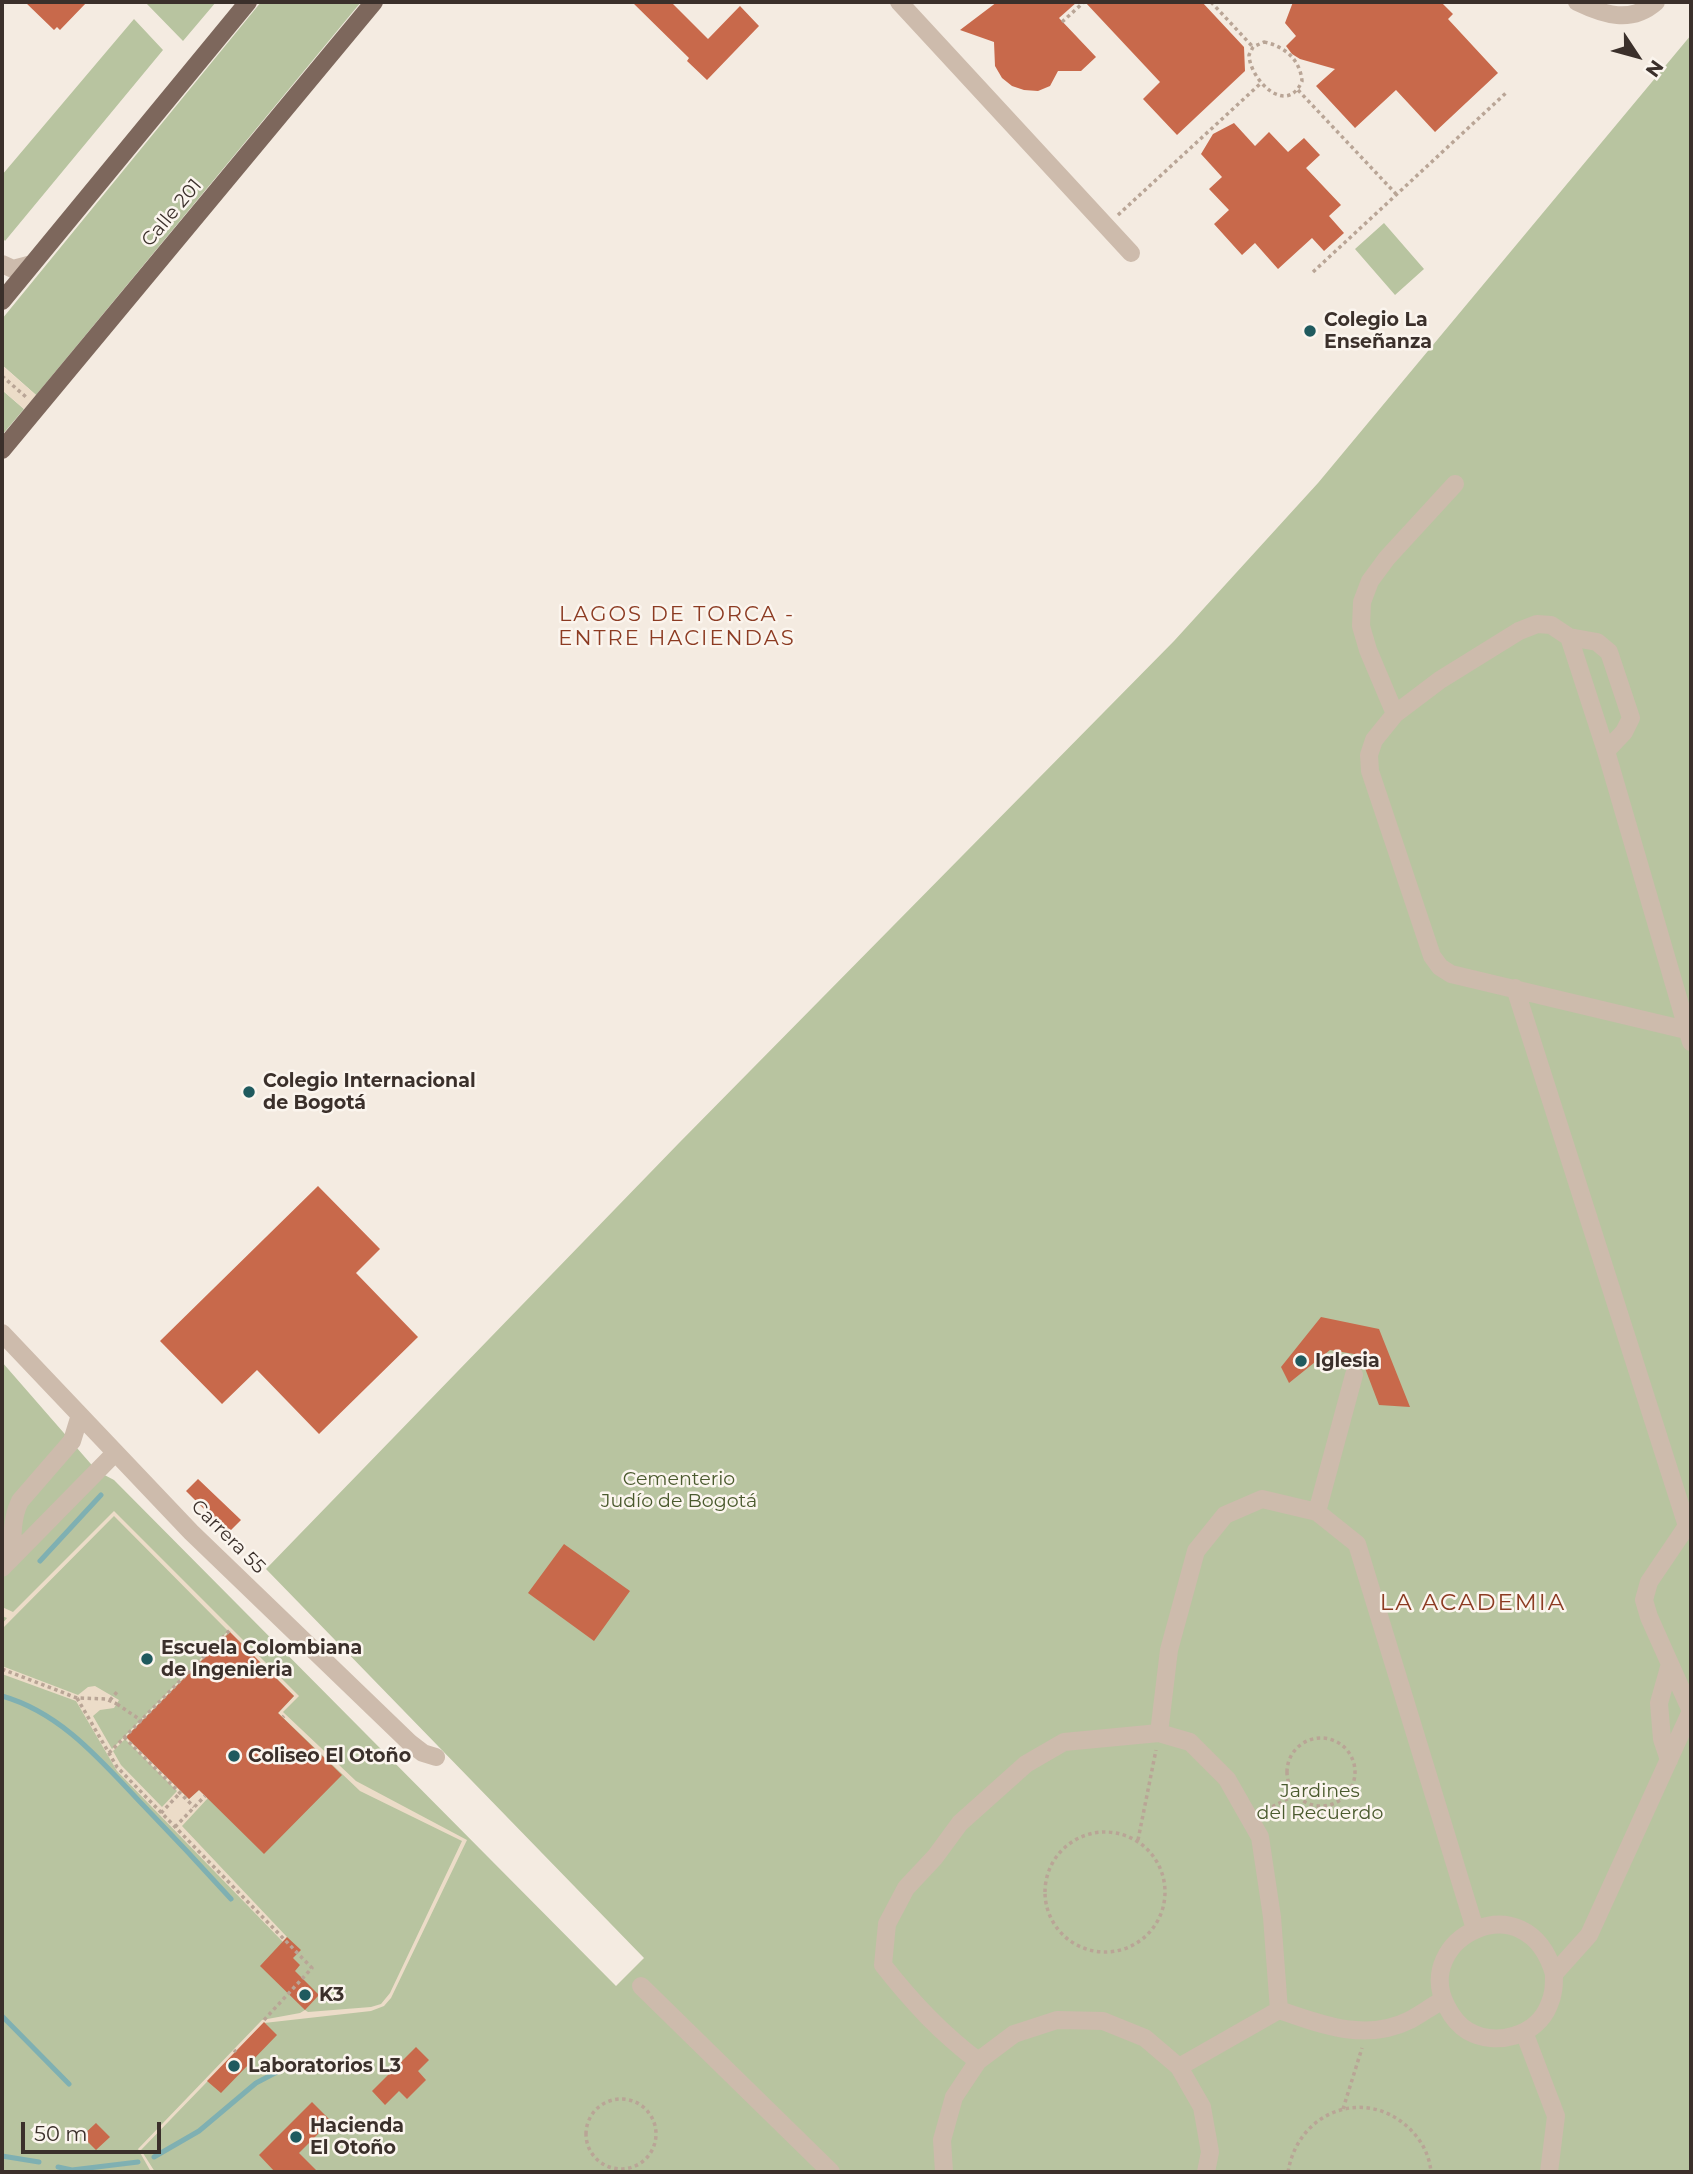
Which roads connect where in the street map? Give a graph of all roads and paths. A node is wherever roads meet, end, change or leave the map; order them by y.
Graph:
1 (248, 2) edge
2 (374, 2) edge
3 (899, 2) edge
4 (1084, 2) edge
5 (1211, 2) edge
6 (1577, 2) edge
7 (1656, 2) edge
8 (1062, 22) dead end
9 (1253, 47) junction
10 (1261, 83) junction
11 (1298, 90) junction
12 (1507, 92) dead end
13 (1397, 195) junction
14 (1106, 226) junction
15 (1131, 253) dead end
16 (2, 264) edge
17 (32, 264) junction
18 (1313, 272) dead end
19 (2, 301) edge
20 (2, 376) edge
21 (30, 400) dead end
22 (2, 450) edge
23 (1455, 484) dead end
24 (1570, 637) junction
25 (1395, 714) junction
26 (1606, 751) junction
27 (1515, 988) junction
28 (1689, 1036) edge
29 (2, 1333) edge
30 (1354, 1375) dead end
31 (80, 1415) junction
32 (116, 1453) junction
33 (1317, 1511) junction
34 (1690, 1525) edge
35 (8, 1561) edge
36 (230, 1630) dead end
37 (1670, 1664) junction
38 (2, 1670) edge
39 (117, 1692) dead end
40 (77, 1698) junction
41 (110, 1700) junction
42 (141, 1721) junction
43 (1159, 1733) junction
44 (124, 1737) junction
45 (108, 1753) junction
46 (436, 1757) dead end
47 (1669, 1760) junction
48 (180, 1793) junction
49 (205, 1796) dead end
50 (1295, 1796) junction
51 (194, 1807) junction
52 (161, 1813) junction
53 (1249, 1818) junction
54 (175, 1827) junction
55 (1138, 1840) junction
56 (1475, 1929) junction
57 (1554, 1973) junction
58 (641, 1986) dead end
59 (1443, 2000) junction
60 (1279, 2010) junction
61 (264, 2020) dead end
62 (1367, 2032) junction
63 (1524, 2032) junction
64 (978, 2061) junction
65 (1179, 2067) junction
66 (1343, 2109) junction
67 (620, 2171) edge
68 (831, 2172) edge
69 (944, 2172) edge
70 (1206, 2172) edge
71 (1288, 2172) edge
72 (1431, 2172) edge
73 (1549, 2172) edge

1 - 17 main road
2 - 22 main road, Calle 201
3 - 14 street
4 - 8 path
5 - 9 path
6 - 7 street
9 - 10 path
9 - 11 path
10 - 11 path
10 - 14 path
11 - 13 path
12 - 13 path
13 - 18 path
14 - 15 street
16 - 17 street
17 - 19 main road
20 - 21 path
23 - 25 street
24 - 25 street
24 - 26 street
24 - 26 street
25 - 27 street
26 - 28 street
27 - 28 street
27 - 34 street
29 - 31 street, Carrera 55
30 - 33 street
31 - 32 street, Carrera 55
31 - 35 street
32 - 35 street
32 - 46 street, Carrera 55
33 - 43 street
33 - 56 street
34 - 37 street
36 - 42 path
37 - 47 street
37 - 47 street
38 - 40 path
39 - 41 path
40 - 41 path
40 - 45 path
41 - 42 path, bridge
42 - 44 path
43 - 53 street
43 - 55 path
43 - 64 street
44 - 45 path
44 - 48 path
45 - 52 path
47 - 57 street
48 - 51 path
48 - 52 path
49 - 51 path
50 - 50 path
50 - 53 path
51 - 54 path
52 - 54 path
53 - 60 street
54 - 61 path
55 - 55 path
56 - 57 street
56 - 59 street
57 - 63 street
58 - 68 street
59 - 62 street
59 - 63 street
60 - 62 street
60 - 65 street
62 - 66 path
63 - 73 street
64 - 65 street
64 - 69 street
65 - 70 street
66 - 71 path
66 - 72 path
67 - 67 path

